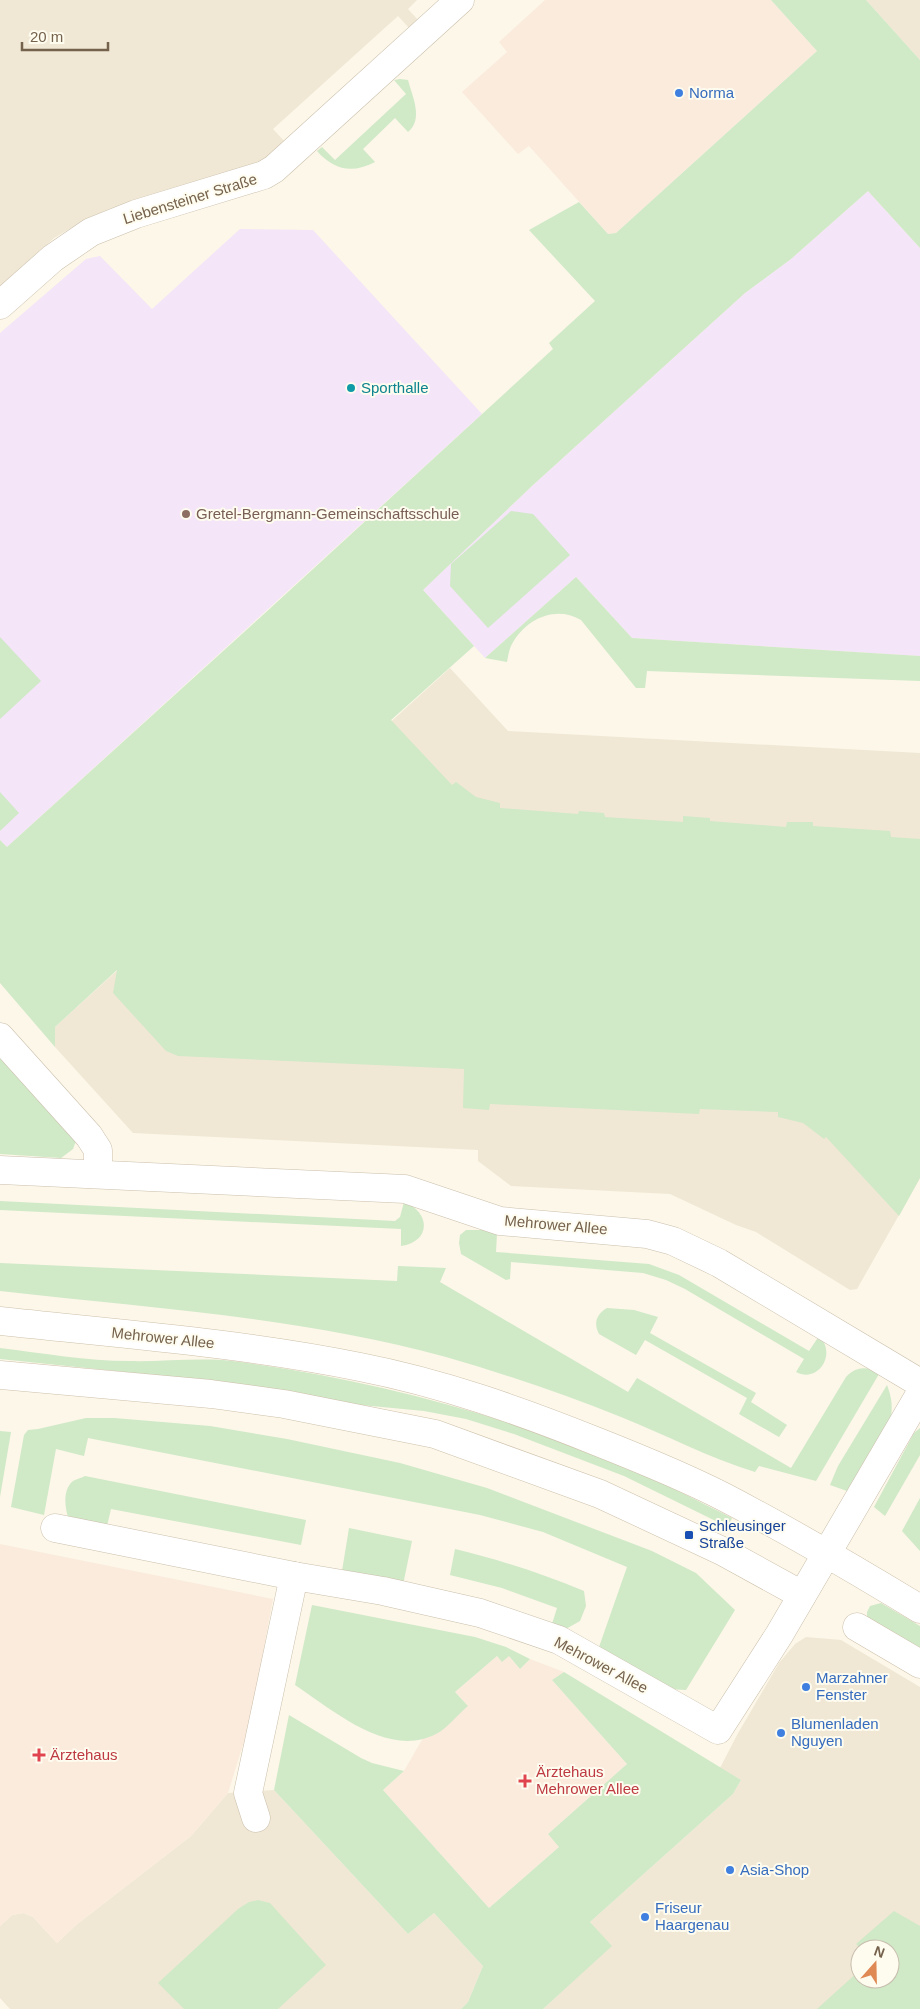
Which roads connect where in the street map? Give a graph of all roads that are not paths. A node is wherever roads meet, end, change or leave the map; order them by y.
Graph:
1 (460, 0) edge
2 (0, 305) edge
3 (0, 1037) edge
4 (0, 1170) edge
5 (98, 1173) junction
6 (0, 1321) edge
7 (0, 1375) edge
8 (920, 1383) edge
9 (920, 1394) edge
10 (55, 1528) dead end
11 (826, 1554) junction
12 (294, 1576) junction
13 (802, 1595) junction
14 (920, 1609) edge
15 (857, 1627) dead end
16 (920, 1664) edge
17 (256, 1818) dead end

1 - 2 street, Liebensteiner Straße
3 - 5 street
4 - 5 street, Mehrower Allee
5 - 8 street, Mehrower Allee
6 - 11 street, Mehrower Allee
7 - 13 street
9 - 11 street
10 - 12 street, Mehrower Allee
11 - 13 street, Mehrower Allee
11 - 14 street, Mehrower Allee
12 - 13 street, Mehrower Allee
12 - 17 street
15 - 16 street

